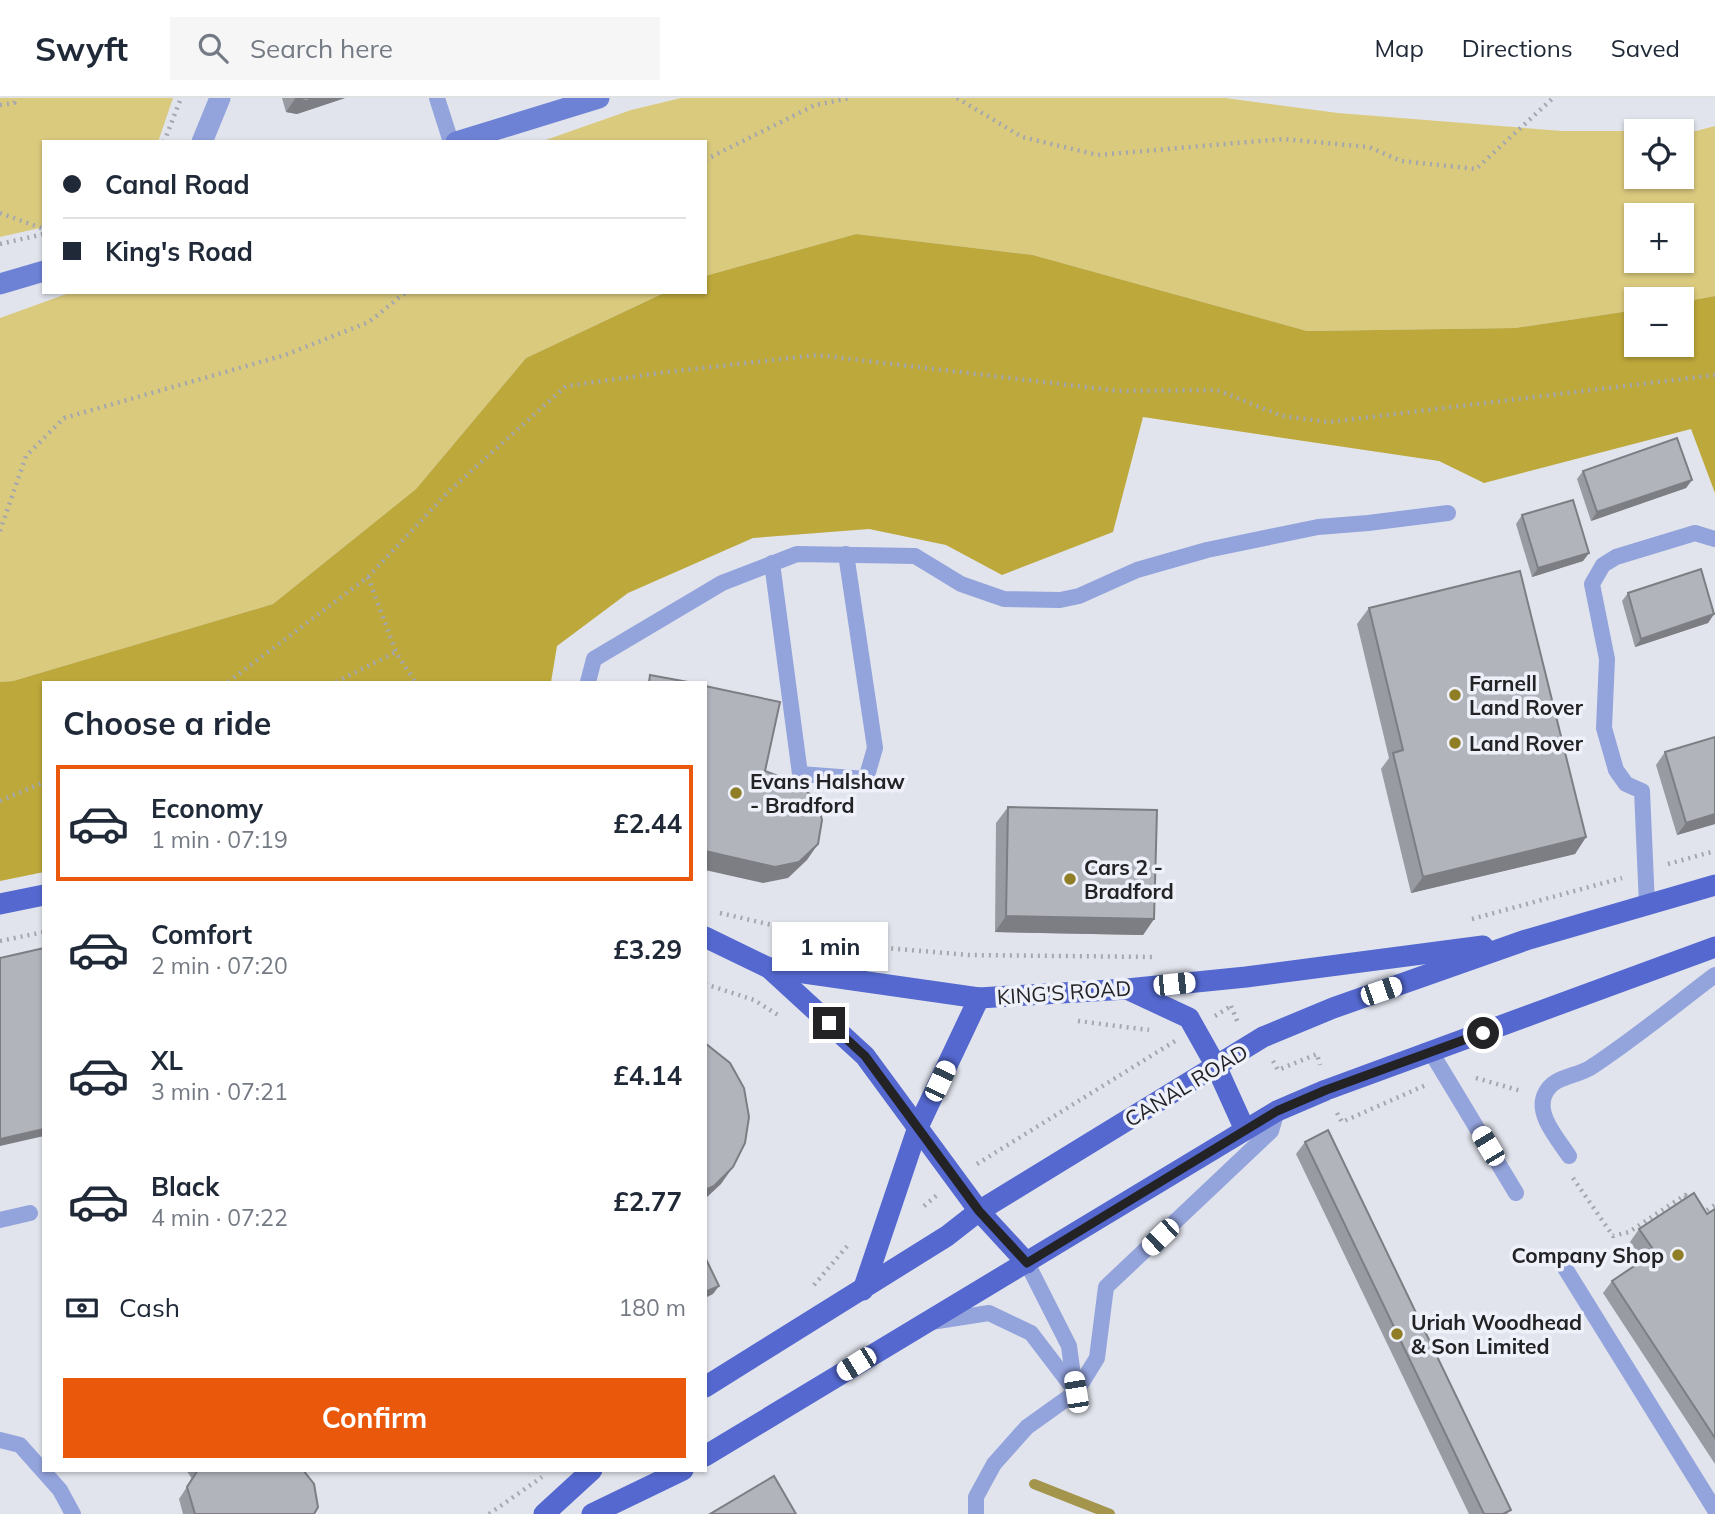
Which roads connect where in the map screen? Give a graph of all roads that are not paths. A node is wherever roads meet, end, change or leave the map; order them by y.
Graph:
1 (220, 98) edge
2 (438, 98) edge
3 (598, 98) edge
4 (203, 140) edge
5 (452, 140) edge
6 (460, 140) edge
7 (42, 272) edge
8 (0, 284) edge
9 (1448, 513) dead end
10 (1715, 539) edge
11 (846, 554) junction
12 (772, 563) junction
13 (588, 681) edge
14 (1715, 885) edge
15 (42, 895) edge
16 (0, 904) edge
17 (1647, 905) junction
18 (707, 938) edge
19 (1526, 940) junction
20 (1715, 947) edge
21 (769, 968) junction
22 (1715, 975) edge
23 (1127, 989) junction
24 (979, 998) junction
25 (1431, 1052) junction
26 (1216, 1066) junction
27 (1277, 1111) junction
28 (918, 1127) junction
29 (1245, 1130) junction
30 (1569, 1156) dead end
31 (1516, 1193) dead end
32 (979, 1211) junction
33 (30, 1213) dead end
34 (0, 1220) edge
35 (1560, 1260) dead end
36 (1027, 1263) junction
37 (863, 1290) junction
38 (921, 1324) junction
39 (707, 1386) edge
40 (1076, 1392) junction
41 (0, 1440) edge
42 (707, 1455) edge
43 (42, 1470) edge
44 (44, 1472) edge
45 (590, 1472) edge
46 (679, 1472) edge
47 (1715, 1510) edge
48 (73, 1514) edge
49 (544, 1514) edge
50 (592, 1514) edge
51 (976, 1514) edge

1 - 4 street
2 - 5 lane
3 - 6 street
7 - 8 street
9 - 11 lane
10 - 17 lane
11 - 12 lane
11 - 12 lane
12 - 13 lane
14 - 17 main road, CANAL ROAD
15 - 16 main road
17 - 19 main road, CANAL ROAD
18 - 21 main road, KING'S ROAD
19 - 23 main road, KING'S ROAD
19 - 26 main road, CANAL ROAD
20 - 25 main road
21 - 24 main road, KING'S ROAD
21 - 28 main road, KING'S ROAD
22 - 30 lane
23 - 24 main road, KING'S ROAD
23 - 26 main road
24 - 28 main road
25 - 27 main road
25 - 31 lane
26 - 29 main road
26 - 32 main road, CANAL ROAD
27 - 29 main road
27 - 40 lane
28 - 32 main road, KING'S ROAD
28 - 37 main road
29 - 36 main road
32 - 36 main road, KING'S ROAD
32 - 37 main road, CANAL ROAD
33 - 34 lane
35 - 47 lane
36 - 38 main road
36 - 40 lane
37 - 39 main road, CANAL ROAD
38 - 40 lane
38 - 42 main road
40 - 51 lane
41 - 43 lane
44 - 48 lane
45 - 49 main road
46 - 50 main road

